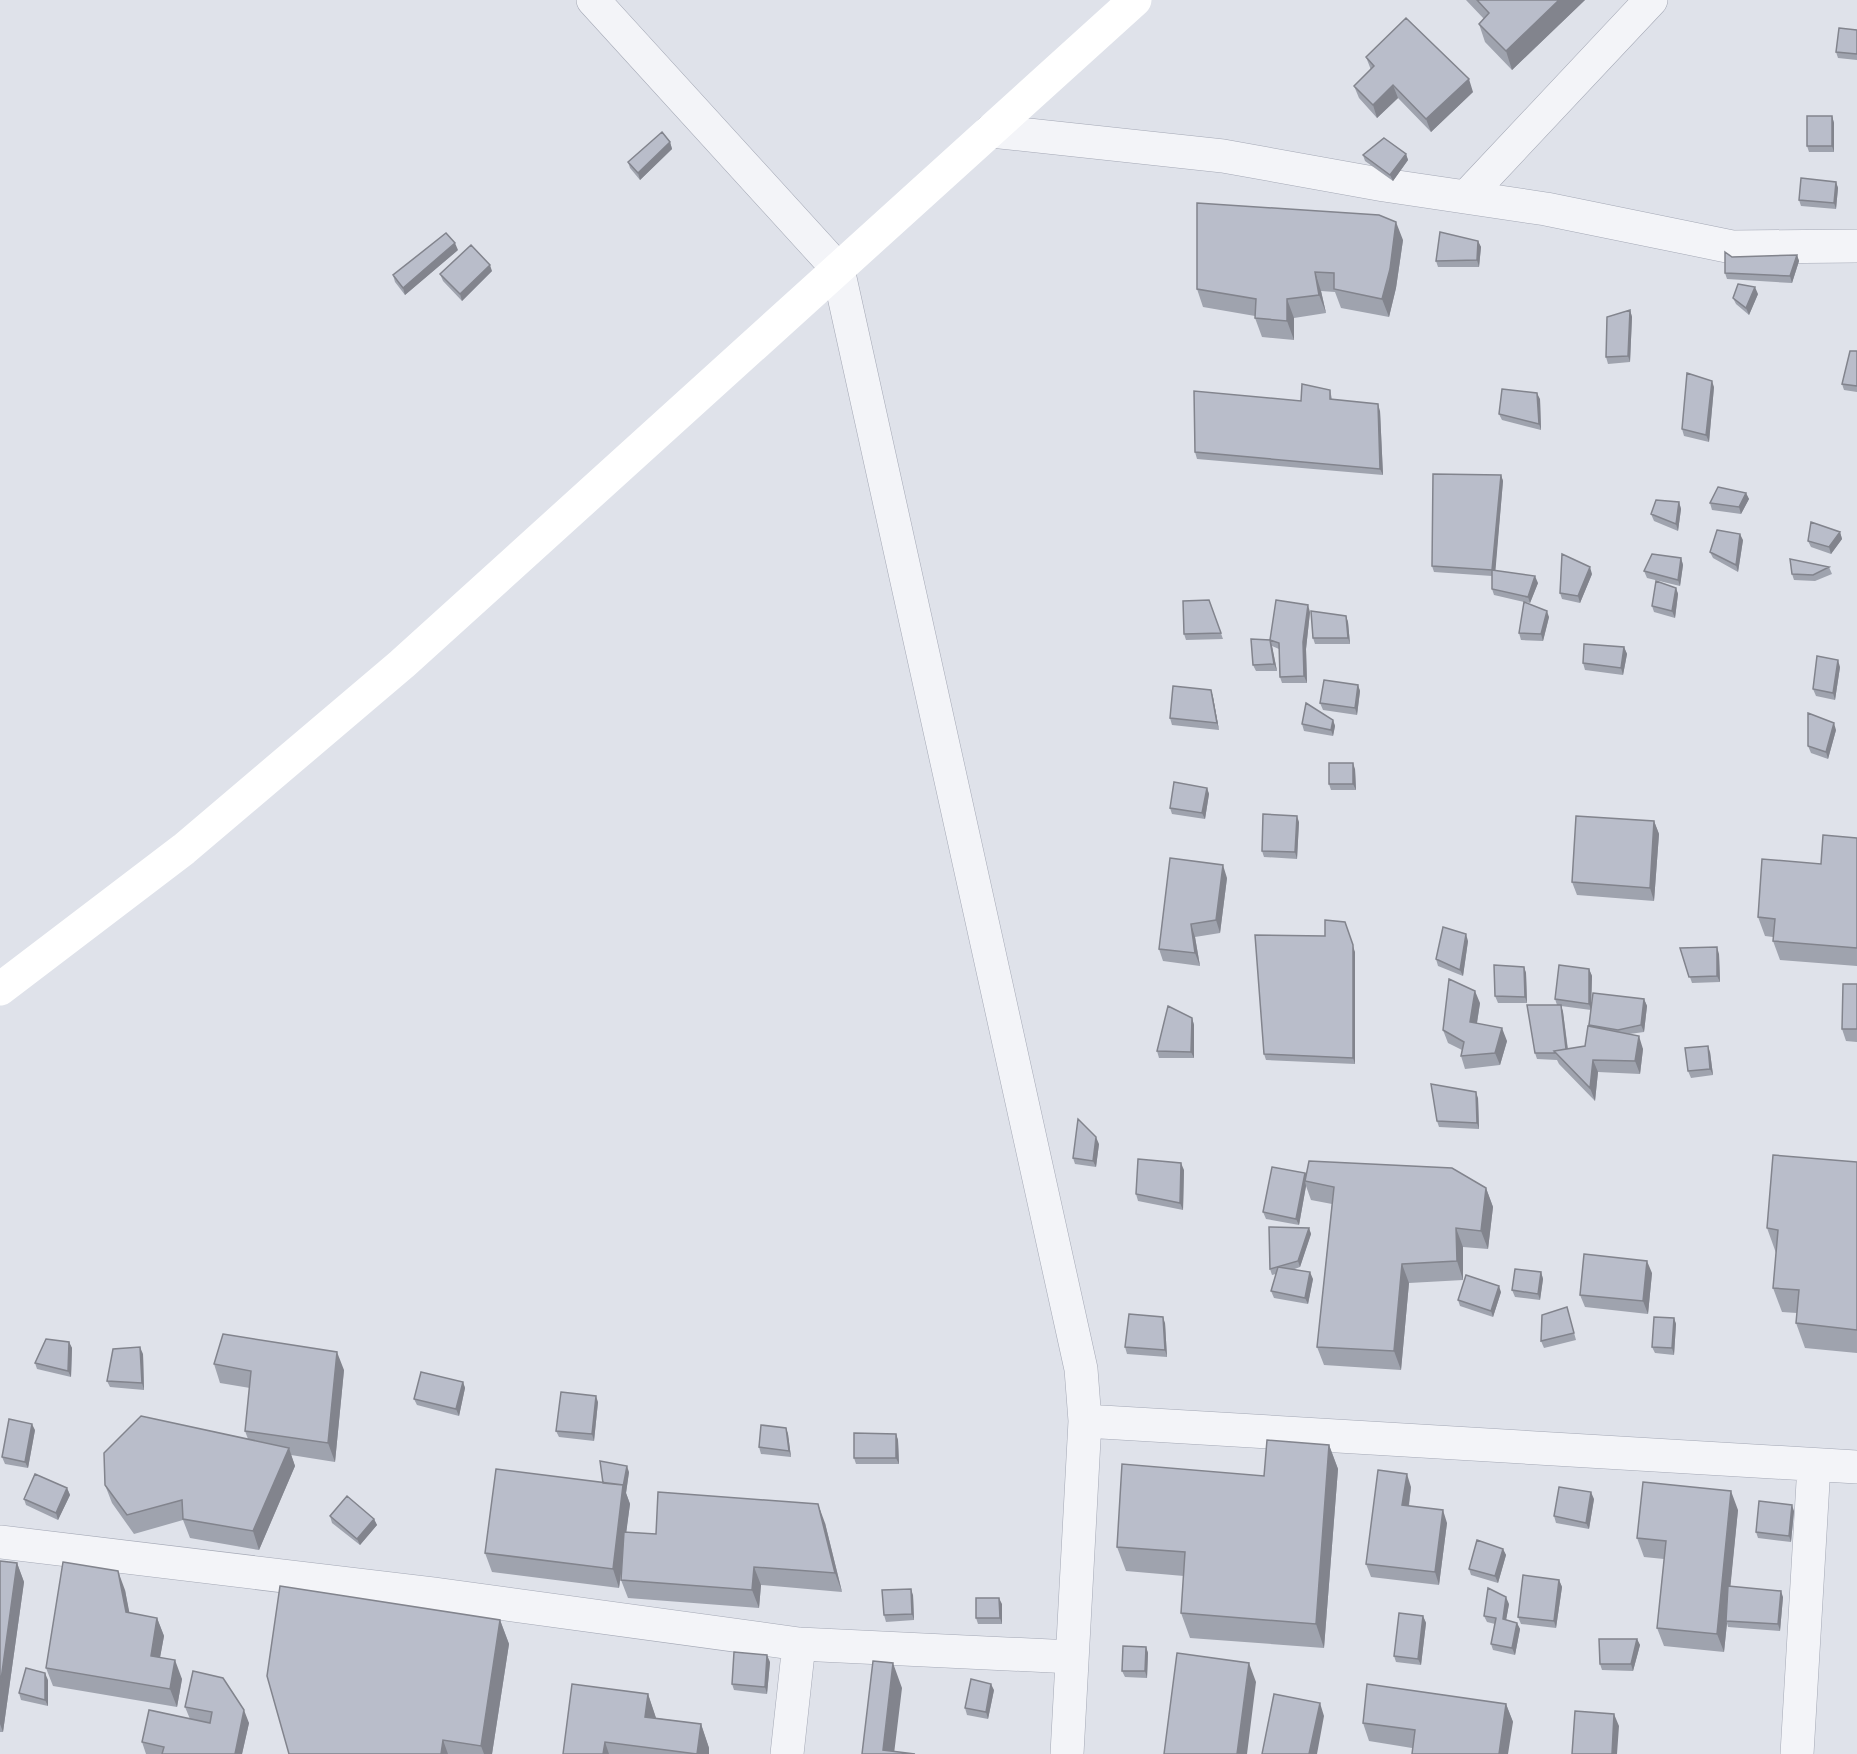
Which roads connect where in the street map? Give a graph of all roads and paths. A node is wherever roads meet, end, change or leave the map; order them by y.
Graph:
1 (1135, 0) edge
2 (1651, 0) edge
3 (607, 7) edge
4 (991, 131) junction
5 (1466, 197) junction
6 (1857, 246) edge
7 (838, 269) junction
8 (0, 989) edge
9 (1085, 1421) junction
10 (1814, 1465) junction
11 (1857, 1467) edge
12 (0, 1542) edge
13 (799, 1644) junction
14 (1072, 1657) junction
15 (786, 1754) edge
16 (1067, 1754) edge
17 (1797, 1754) edge

1 - 4 street
2 - 5 street
3 - 7 street
4 - 5 street
4 - 7 street
5 - 6 street
7 - 8 street
7 - 9 street
9 - 10 street
9 - 14 street
10 - 11 street
10 - 17 street
12 - 13 street
13 - 14 street
13 - 15 street
14 - 16 street

